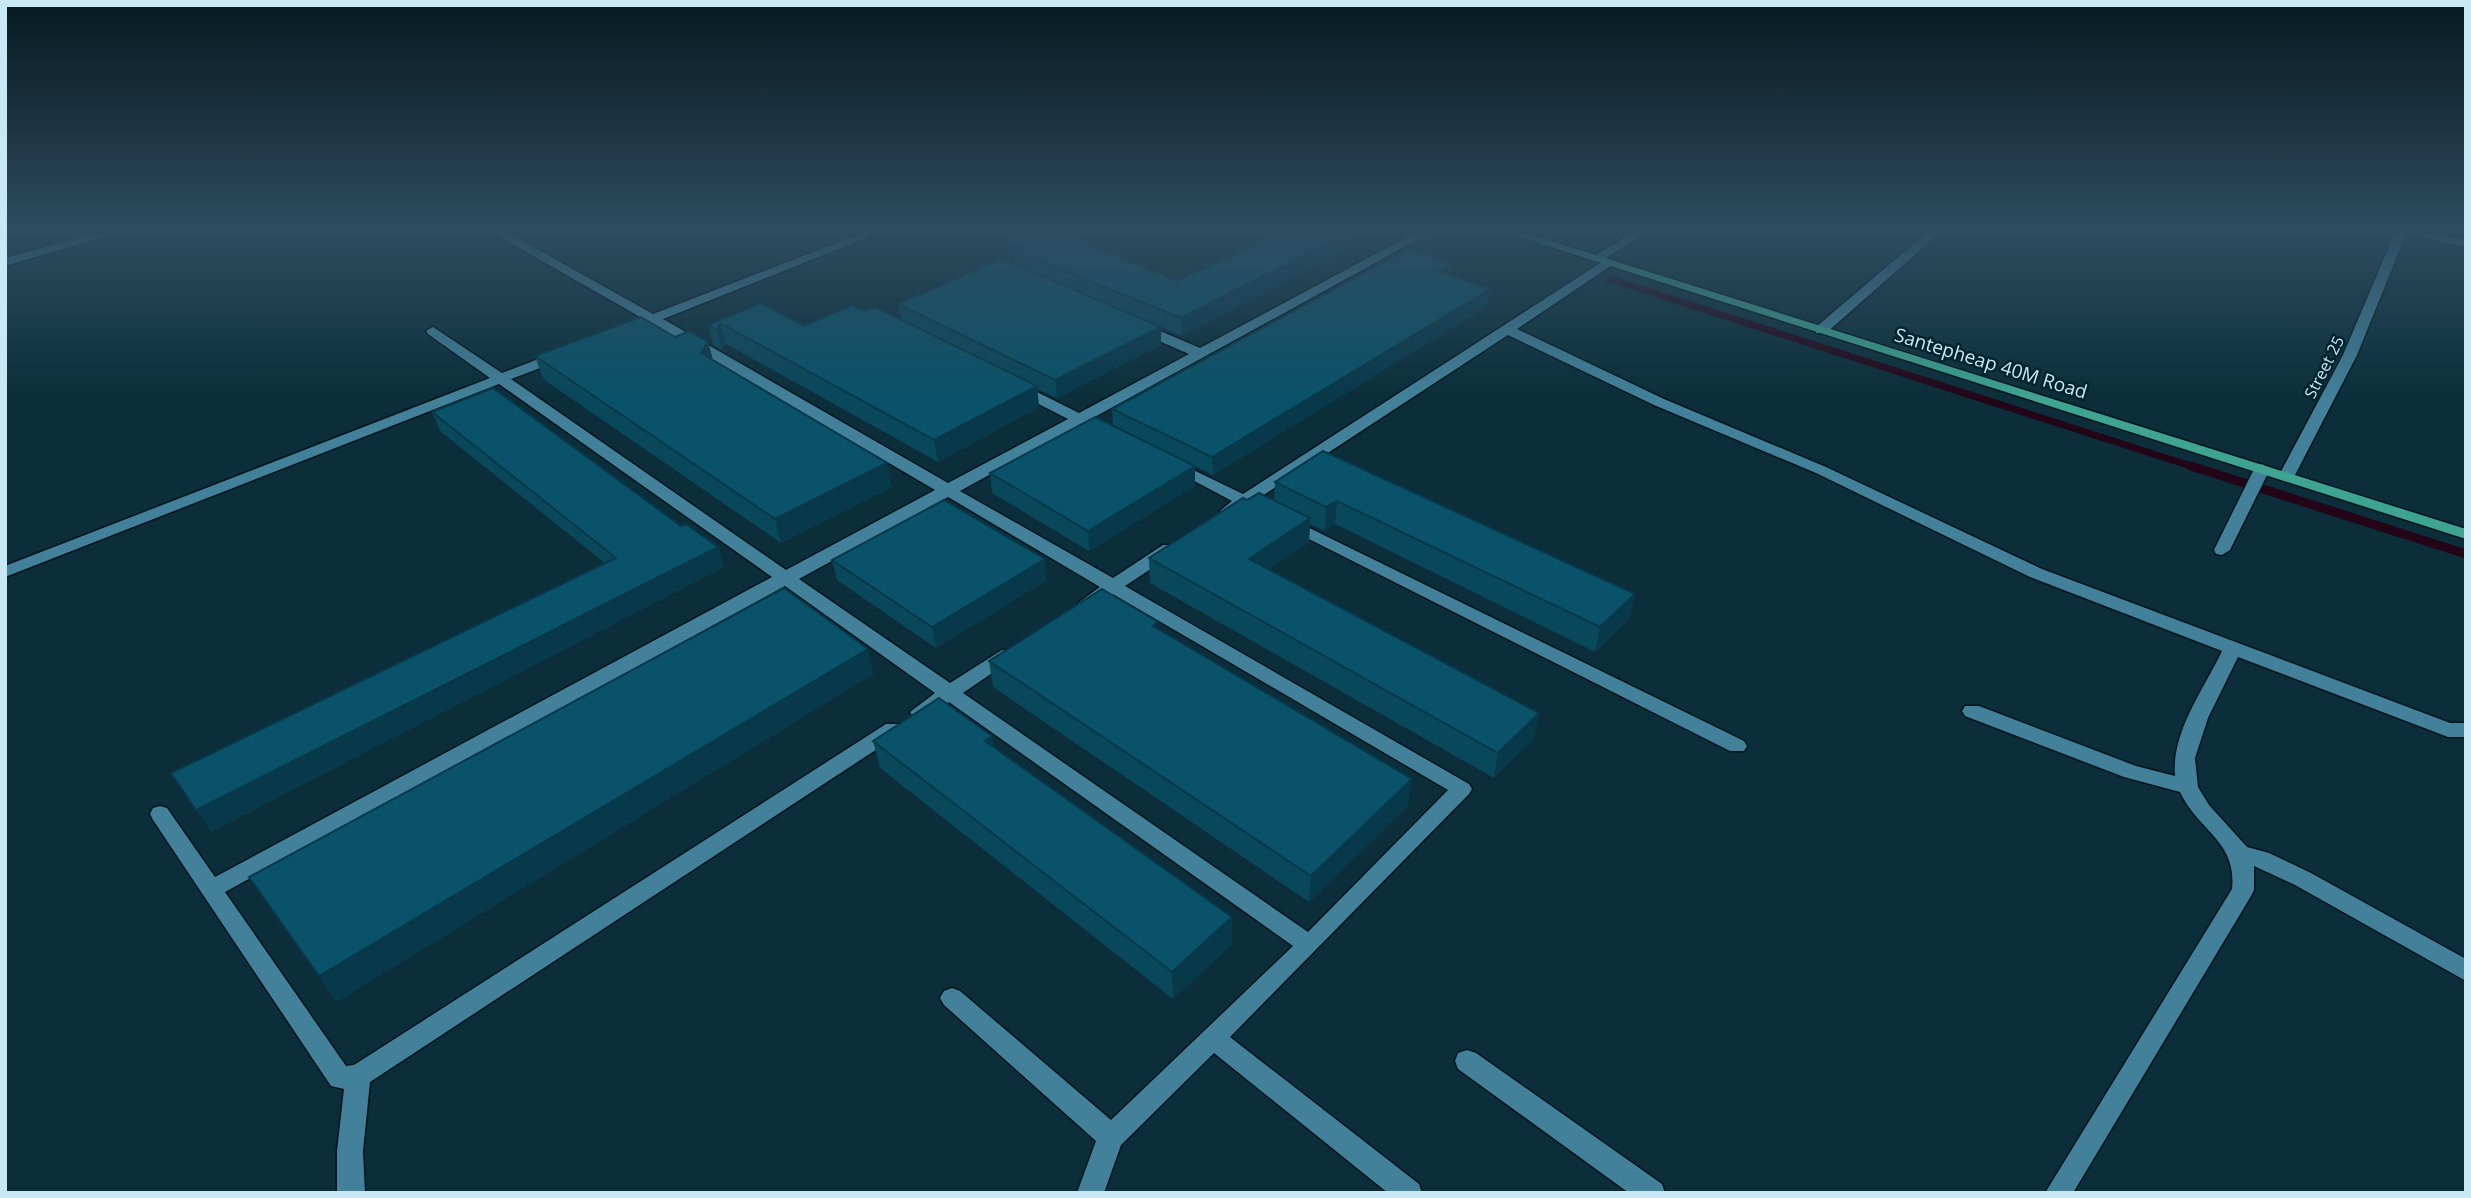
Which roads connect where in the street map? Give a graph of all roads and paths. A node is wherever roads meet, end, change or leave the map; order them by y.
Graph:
1 (594, 286) edge
2 (737, 286) edge
3 (1326, 286) edge
4 (1567, 286) edge
5 (1681, 286) edge
6 (1872, 286) edge
7 (2379, 286) edge
8 (653, 319) junction
9 (1127, 322) edge
10 (628, 329) edge
11 (1507, 329) junction
12 (1821, 330) junction
13 (433, 331) dead end
14 (576, 349) edge
15 (1201, 354) junction
16 (995, 376) edge
17 (499, 379) junction
18 (1081, 419) junction
19 (1106, 432) edge
20 (1156, 457) edge
21 (2261, 471) junction
22 (2286, 477) junction
23 (950, 490) junction
24 (1244, 500) junction
25 (1211, 522) edge
26 (2466, 534) edge
27 (1190, 536) edge
28 (2222, 550) dead end
29 (5, 572) edge
30 (787, 579) junction
31 (1114, 585) junction
32 (1070, 614) edge
33 (1027, 642) edge
34 (2232, 649) junction
35 (950, 692) junction
36 (1972, 711) dead end
37 (2466, 730) edge
38 (1737, 746) dead end
39 (2188, 787) junction
40 (160, 814) dead end
41 (2240, 854) junction
42 (211, 889) junction
43 (1309, 945) junction
44 (2466, 971) edge
45 (952, 998) dead end
46 (1213, 1038) junction
47 (1466, 1061) dead end
48 (358, 1076) junction
49 (1111, 1137) junction
50 (351, 1193) edge
51 (1090, 1193) edge
52 (1409, 1193) edge
53 (1652, 1193) edge
54 (2058, 1193) edge

1 - 8 street
2 - 8 street
3 - 15 street
4 - 11 street
5 - 12 main road, Santepheap 40M Road
6 - 12 street
7 - 22 street, Street 25
8 - 10 street
8 - 23 street
9 - 15 street
11 - 24 street
11 - 34 street
12 - 21 main road, Santepheap 40M Road
13 - 17 street
14 - 17 street
15 - 18 street
16 - 18 street
17 - 29 street
17 - 30 street
18 - 19 street
18 - 23 street
20 - 24 street
21 - 22 main road, Santepheap 40M Road
21 - 28 street
22 - 26 main road, Santepheap 40M Road
23 - 30 street
23 - 31 street
24 - 25 street
24 - 38 street
27 - 31 street
30 - 35 street
30 - 42 street
31 - 32 street
31 - 43 street
33 - 35 street
34 - 37 street
34 - 39 street
35 - 43 street
35 - 48 street
36 - 39 street
39 - 41 street
40 - 42 street
41 - 44 street
41 - 54 street
42 - 48 street
43 - 46 street
45 - 49 street
46 - 49 street
46 - 52 street
47 - 53 street
48 - 50 street
49 - 51 street

